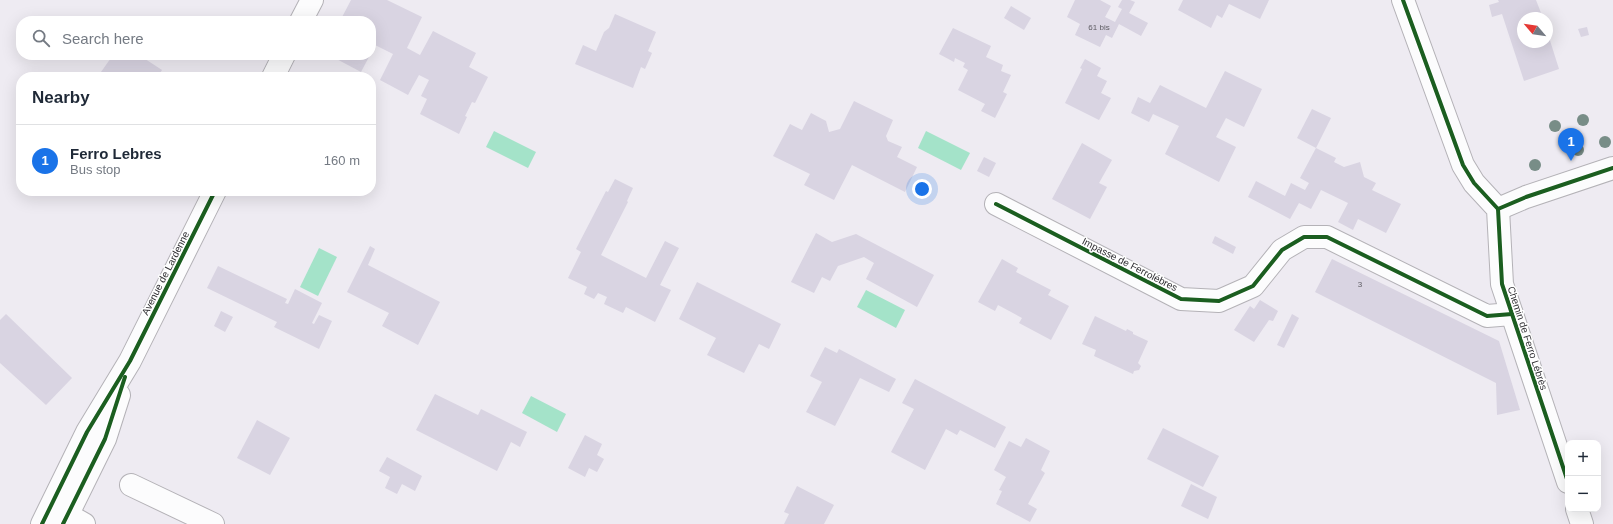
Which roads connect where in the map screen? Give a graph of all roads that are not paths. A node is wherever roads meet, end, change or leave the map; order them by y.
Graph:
1 (312, 0) edge
2 (1403, 0) edge
3 (304, 16) edge
4 (282, 60) edge
5 (276, 72) edge
6 (1613, 168) edge
7 (213, 196) edge
8 (996, 204) dead end
9 (1498, 209) junction
10 (1512, 314) junction
11 (1566, 476) edge
12 (131, 485) dead end
13 (1578, 512) edge
14 (61, 519) edge
15 (213, 524) edge
16 (1582, 524) edge

1 - 3 street
2 - 9 street
4 - 5 street
6 - 9 street
7 - 14 street, Avenue de Lardenne
8 - 10 street, Impasse de Ferrolébres
9 - 10 street, Chemin de Ferro Lébrès
10 - 11 street, Chemin de Ferro Lébrès
12 - 15 street
13 - 16 street

